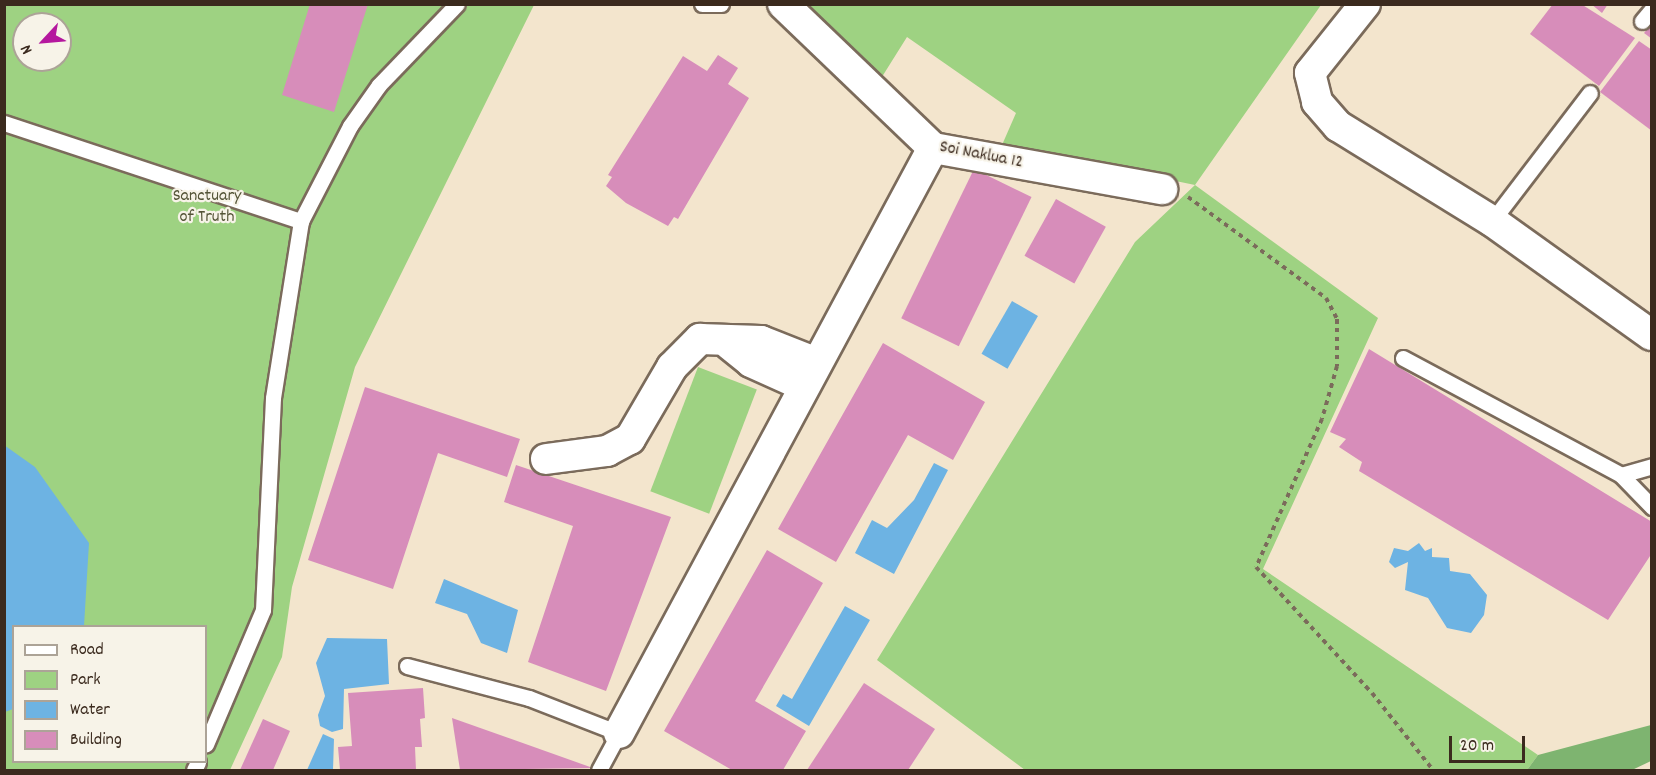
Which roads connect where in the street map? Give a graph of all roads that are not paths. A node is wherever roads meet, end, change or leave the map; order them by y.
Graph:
1 (457, 4) edge
2 (702, 4) edge
3 (721, 4) edge
4 (783, 4) edge
5 (1365, 4) edge
6 (1590, 93) dead end
7 (4, 123) edge
8 (933, 148) junction
9 (1162, 189) road end
10 (301, 221) junction
11 (1492, 221) junction
12 (1651, 335) edge
13 (1403, 358) dead end
14 (810, 374) junction
15 (546, 459) dead end
16 (1652, 466) edge
17 (1621, 476) junction
18 (1652, 507) edge
19 (407, 666) dead end
20 (619, 733) junction
21 (207, 742) edge
22 (599, 771) edge

1 - 10 lane
2 - 3 lane
4 - 8 street, Soi Naklua 12
5 - 11 street
6 - 11 lane
7 - 10 lane
8 - 9 street, Soi Naklua 12
8 - 14 street
10 - 21 lane
11 - 12 street
13 - 17 lane
14 - 15 street
14 - 20 street
16 - 17 lane
17 - 18 lane
19 - 20 lane
20 - 22 lane

